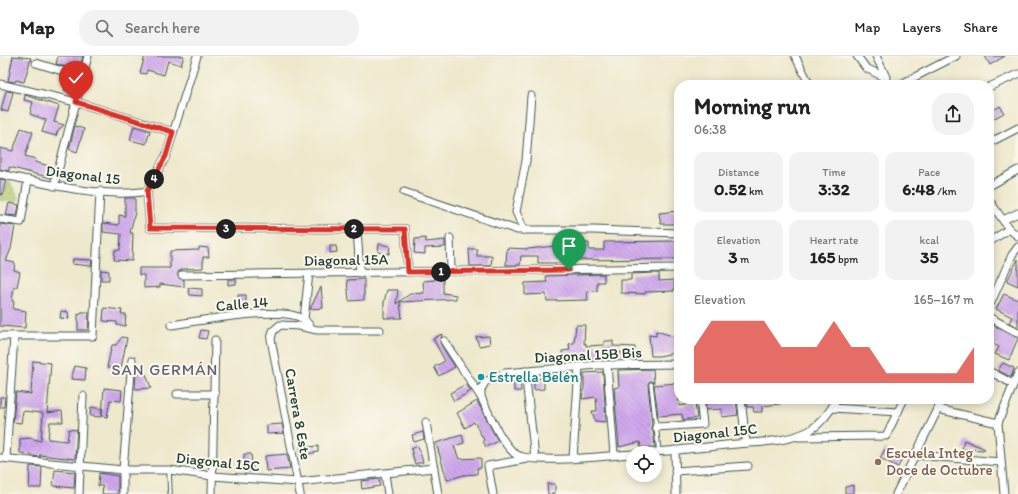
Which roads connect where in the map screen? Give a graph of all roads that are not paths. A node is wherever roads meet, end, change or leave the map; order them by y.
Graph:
1 (88, 56) edge
2 (197, 56) edge
3 (796, 56) edge
4 (857, 56) edge
5 (876, 56) edge
6 (956, 56) edge
7 (36, 63) dead end
8 (1018, 74) edge
9 (82, 77) junction
10 (808, 80) edge
11 (886, 80) edge
12 (888, 80) edge
13 (909, 80) edge
14 (0, 84) edge
15 (994, 85) edge
16 (531, 96) dead end
17 (76, 102) junction
18 (1018, 128) edge
19 (173, 132) junction
20 (994, 140) edge
21 (1018, 170) edge
22 (0, 174) edge
23 (28, 180) junction
24 (994, 183) edge
25 (54, 186) junction
26 (100, 191) junction
27 (147, 191) junction
28 (404, 192) dead end
29 (994, 207) edge
30 (1018, 213) edge
31 (0, 220) edge
32 (1003, 220) junction
33 (357, 229) junction
34 (1009, 229) junction
35 (524, 230) junction
36 (674, 233) edge
37 (1018, 236) edge
38 (450, 238) dead end
39 (994, 239) edge
40 (1018, 247) edge
41 (674, 268) edge
42 (451, 271) junction
43 (408, 272) junction
44 (309, 273) junction
45 (360, 273) junction
46 (182, 275) dead end
47 (994, 296) edge
48 (304, 319) junction
49 (994, 320) edge
50 (171, 325) dead end
51 (311, 328) junction
52 (380, 330) dead end
53 (1018, 333) edge
54 (0, 336) edge
55 (14, 336) junction
56 (215, 340) dead end
57 (444, 341) dead end
58 (132, 360) dead end
59 (674, 364) edge
60 (607, 365) junction
61 (579, 367) junction
62 (525, 371) junction
63 (1018, 373) edge
64 (994, 374) edge
65 (651, 384) dead end
66 (1014, 384) junction
67 (177, 394) dead end
68 (215, 394) junction
69 (481, 394) junction
70 (84, 396) dead end
71 (701, 404) edge
72 (742, 404) edge
73 (834, 404) edge
74 (902, 404) edge
75 (940, 404) edge
76 (938, 409) junction
77 (898, 412) junction
78 (426, 422) dead end
79 (998, 423) junction
80 (656, 427) junction
81 (792, 437) junction
82 (746, 443) junction
83 (658, 446) edge
84 (675, 450) junction
85 (662, 452) edge
86 (626, 454) edge
87 (614, 455) junction
88 (915, 455) junction
89 (3, 458) edge
90 (533, 458) junction
91 (573, 458) junction
92 (1000, 462) junction
93 (82, 466) junction
94 (748, 466) dead end
95 (434, 468) junction
96 (123, 470) junction
97 (169, 470) junction
98 (675, 471) junction
99 (385, 474) junction
100 (213, 476) junction
101 (298, 482) junction
102 (79, 494) edge
103 (123, 494) edge
104 (170, 494) edge
105 (212, 494) edge
106 (300, 494) edge
107 (388, 494) edge
108 (438, 494) edge
109 (493, 494) edge
110 (676, 494) edge
111 (896, 494) edge
112 (1004, 494) edge

1 - 9 street
2 - 19 street
3 - 10 street
4 - 11 street
5 - 12 street
6 - 13 street
7 - 9 street
8 - 15 street
9 - 17 street
14 - 17 street
16 - 35 street
17 - 19 street
17 - 25 street
18 - 20 street
19 - 27 street
21 - 24 street
22 - 23 street, Diagonal 15
23 - 25 street, Diagonal 15
23 - 31 street
25 - 26 street, Diagonal 15
26 - 27 street, Diagonal 15
26 - 55 street
27 - 33 street
28 - 35 street
29 - 32 street
30 - 32 street
32 - 34 street
33 - 43 street
33 - 45 street
34 - 37 street
34 - 39 street
35 - 36 street
38 - 42 street
40 - 47 street
41 - 42 street, Diagonal 15A
42 - 43 street, Diagonal 15A
43 - 45 street, Diagonal 15A
44 - 45 street, Diagonal 15A
44 - 46 street, Diagonal 15A
44 - 48 street
48 - 50 street, Calle 14
48 - 51 street
49 - 53 street
51 - 52 street
51 - 101 street, Carrera 8 Este
54 - 55 street
55 - 89 street
56 - 68 street
57 - 69 street
58 - 96 street
59 - 60 street, Diagonal 15B Bis
60 - 61 street, Diagonal 15B Bis
60 - 87 street
61 - 62 street, Diagonal 15B Bis
61 - 91 street
62 - 69 street, Diagonal 15B Bis
62 - 90 street
63 - 66 street
64 - 66 street
65 - 80 lane
66 - 79 street
67 - 68 street
68 - 100 street
69 - 90 street
70 - 93 street
71 - 80 street
72 - 82 street
73 - 77 street
73 - 81 street, Diagonal 15C
74 - 77 street
75 - 76 street
76 - 79 street
76 - 88 street
77 - 81 street, Diagonal 15C
78 - 95 street
79 - 92 street
80 - 83 lane
81 - 82 street, Diagonal 15C
82 - 84 street, Diagonal 15C
84 - 85 street, Diagonal 15C
84 - 98 street
86 - 87 street
87 - 91 street
88 - 92 street
88 - 111 street
89 - 93 street, Diagonal 15C
90 - 91 street
90 - 109 street
92 - 112 street
93 - 96 street, Diagonal 15C
93 - 102 street
94 - 98 street
95 - 99 street, Diagonal 15C
95 - 108 street
96 - 97 street, Diagonal 15C
96 - 103 street
97 - 100 street, Diagonal 15C
97 - 104 lane
98 - 110 street
99 - 101 street, Diagonal 15C
99 - 107 street
100 - 101 street, Diagonal 15C
100 - 105 street
101 - 106 street, Carrera 8 Este

